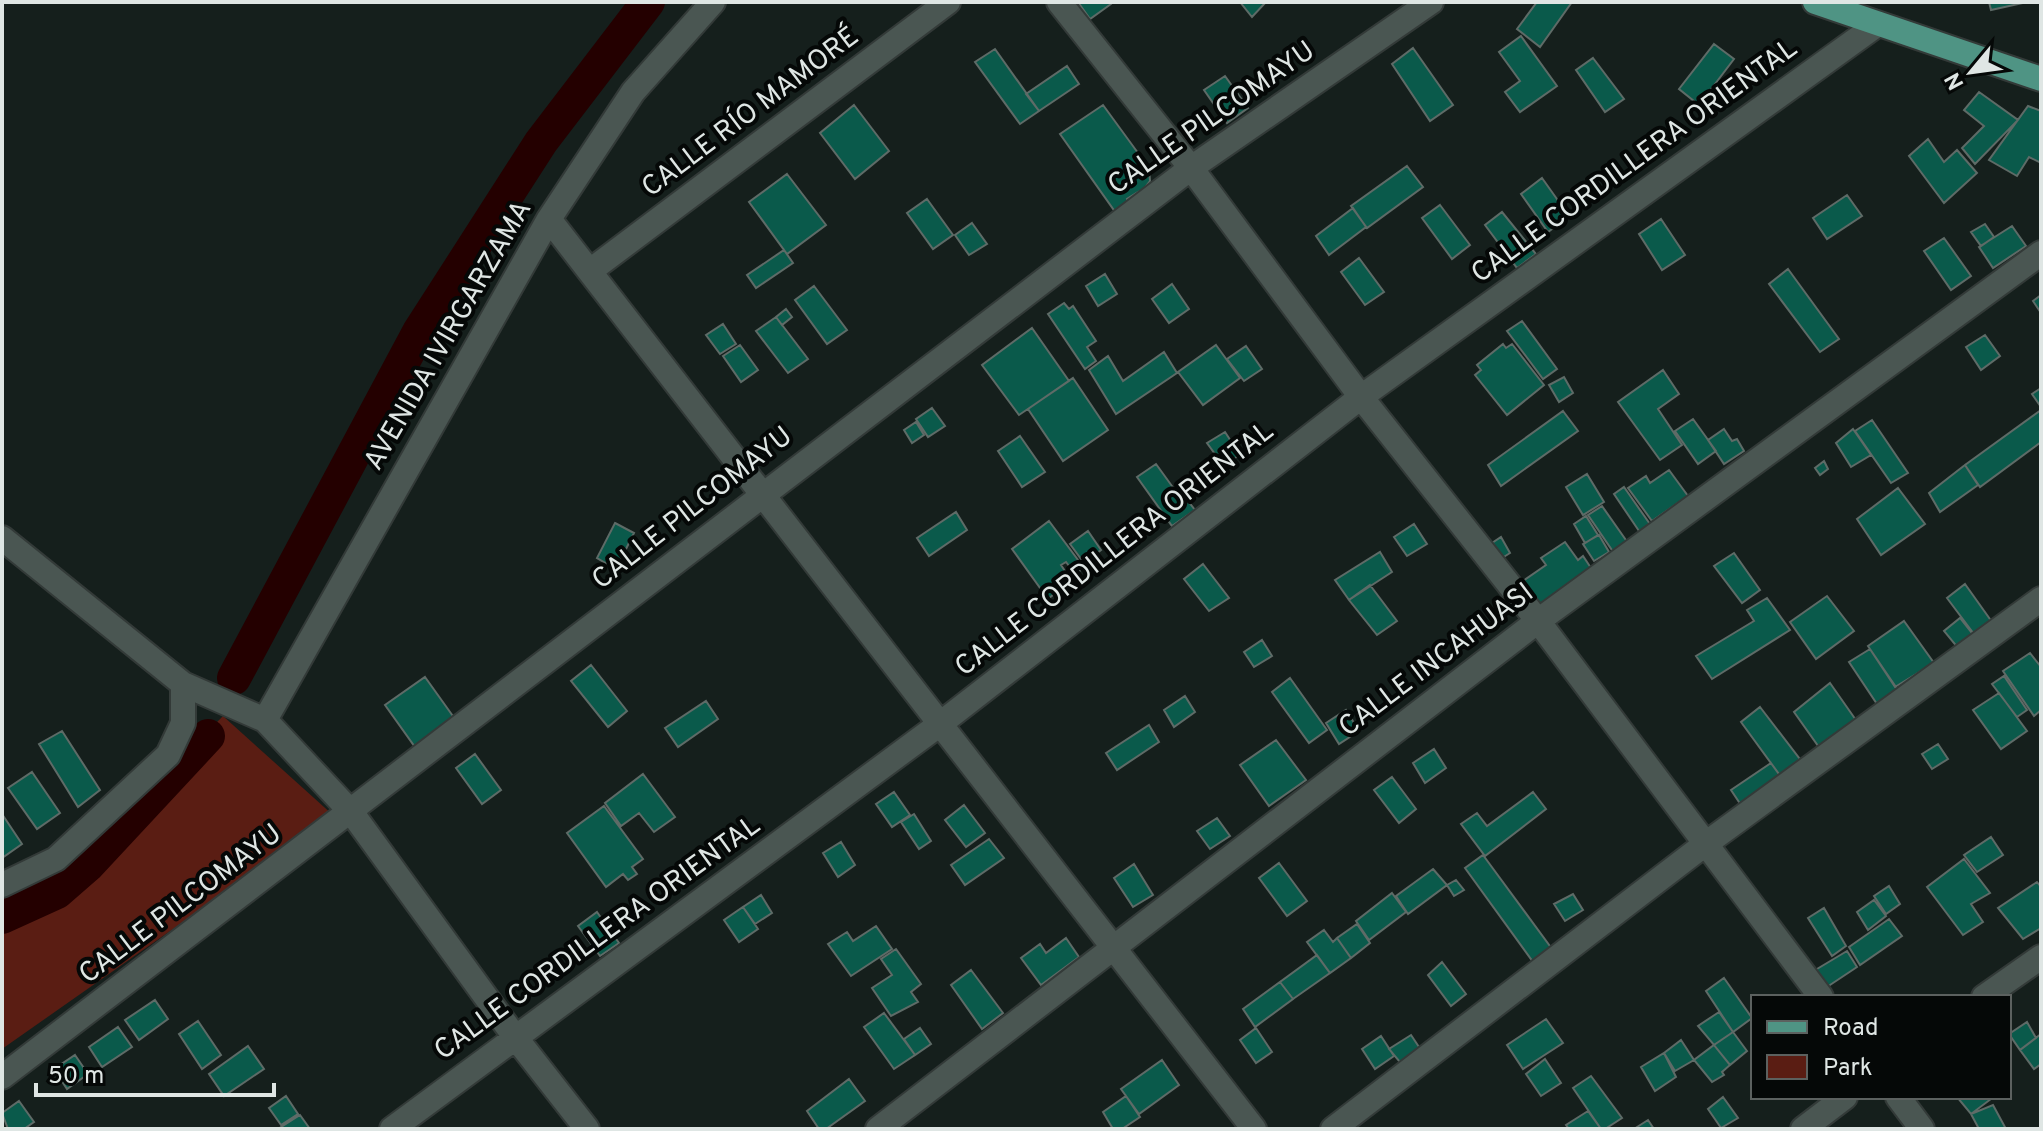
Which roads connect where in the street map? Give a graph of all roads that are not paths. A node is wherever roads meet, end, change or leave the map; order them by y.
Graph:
1 (713, 2) edge
2 (948, 2) edge
3 (1059, 2) edge
4 (1431, 2) edge
5 (1815, 2) edge
6 (1838, 6) edge
7 (1878, 24) junction
8 (2041, 79) edge
9 (1191, 168) junction
10 (549, 219) junction
11 (2041, 253) edge
12 (590, 271) junction
13 (1361, 397) junction
14 (762, 493) junction
15 (2, 538) edge
16 (2041, 599) edge
17 (1538, 621) junction
18 (183, 684) junction
19 (265, 720) junction
20 (940, 724) junction
21 (352, 813) junction
22 (1704, 845) junction
23 (2, 885) edge
24 (1114, 948) junction
25 (2041, 957) edge
26 (1819, 995) edge
27 (1987, 995) edge
28 (515, 1037) junction
29 (2, 1077) edge
30 (1842, 1099) edge
31 (1900, 1099) edge
32 (392, 1129) edge
33 (587, 1129) edge
34 (878, 1129) edge
35 (1254, 1129) edge
36 (1333, 1129) edge
37 (1803, 1129) edge
38 (1922, 1129) edge

1 - 10 street, AVENIDA IVIRGARZAMA
2 - 12 street, CALLE RÍO MAMORÉ
3 - 9 street
4 - 9 street, CALLE PILCOMAYU
5 - 6 main road
6 - 7 main road
7 - 8 main road
7 - 13 street, CALLE CORDILLERA ORIENTAL
9 - 13 street
9 - 14 street, CALLE PILCOMAYU
10 - 12 street
10 - 19 street, AVENIDA IVIRGARZAMA
11 - 17 street, CALLE INCAHUASI
12 - 14 street
13 - 17 street
13 - 20 street, CALLE CORDILLERA ORIENTAL
14 - 20 street
14 - 21 street, CALLE PILCOMAYU
15 - 18 street
16 - 22 street
17 - 22 street
17 - 24 street, CALLE INCAHUASI
18 - 19 street
18 - 23 street
19 - 21 street
20 - 24 street
20 - 28 street, CALLE CORDILLERA ORIENTAL
21 - 28 street
21 - 29 street, CALLE PILCOMAYU
22 - 26 street
22 - 36 street
24 - 34 street, CALLE INCAHUASI
24 - 35 street
25 - 27 street
28 - 32 street, CALLE CORDILLERA ORIENTAL
28 - 33 street
30 - 37 street
31 - 38 street

